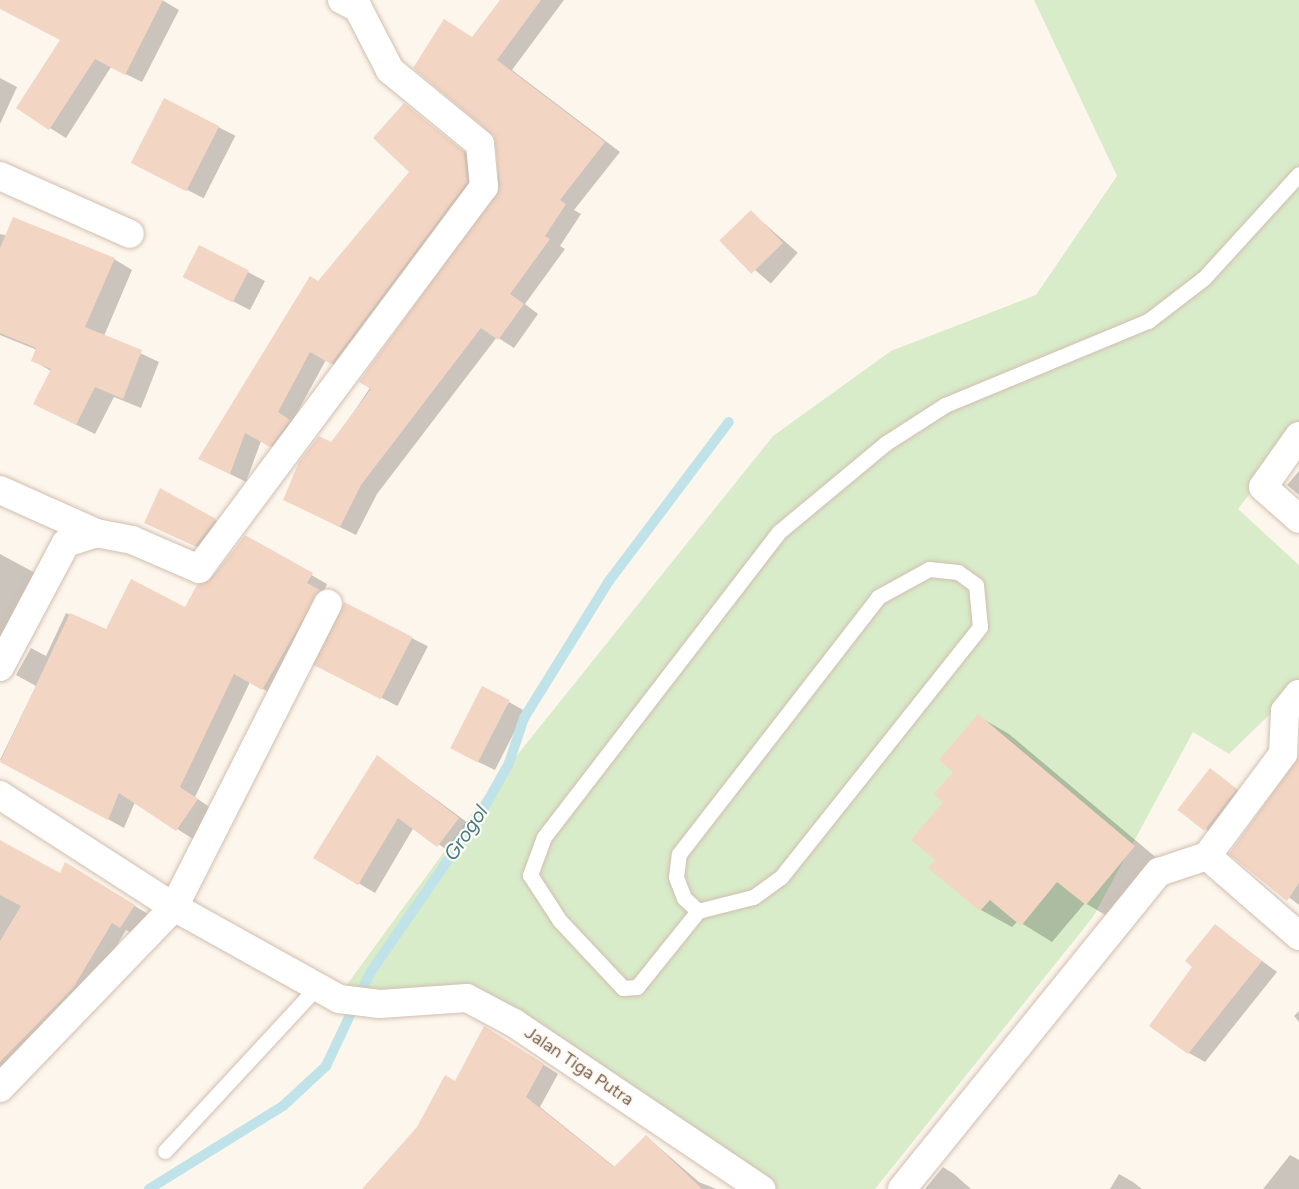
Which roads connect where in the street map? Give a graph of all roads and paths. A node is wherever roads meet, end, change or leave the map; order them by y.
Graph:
1 (342, 0) edge
2 (1299, 174) edge
3 (0, 176) edge
4 (130, 234) dead end
5 (1299, 436) edge
6 (0, 490) edge
7 (1299, 519) edge
8 (96, 533) junction
9 (328, 604) dead end
10 (0, 667) edge
11 (1299, 694) edge
12 (0, 795) edge
13 (1208, 856) junction
14 (174, 907) junction
15 (698, 911) junction
16 (1295, 925) edge
17 (328, 993) junction
18 (0, 1088) edge
19 (165, 1151) dead end
20 (761, 1189) edge
21 (902, 1189) edge

1 - 8 street
2 - 15 lane
3 - 4 street
5 - 7 street
6 - 8 street
8 - 10 street
9 - 14 street
11 - 13 street
12 - 14 street
13 - 16 street
13 - 21 street
14 - 17 street
14 - 18 street
15 - 15 lane
17 - 19 lane
17 - 20 street, Jalan Tiga Putra

